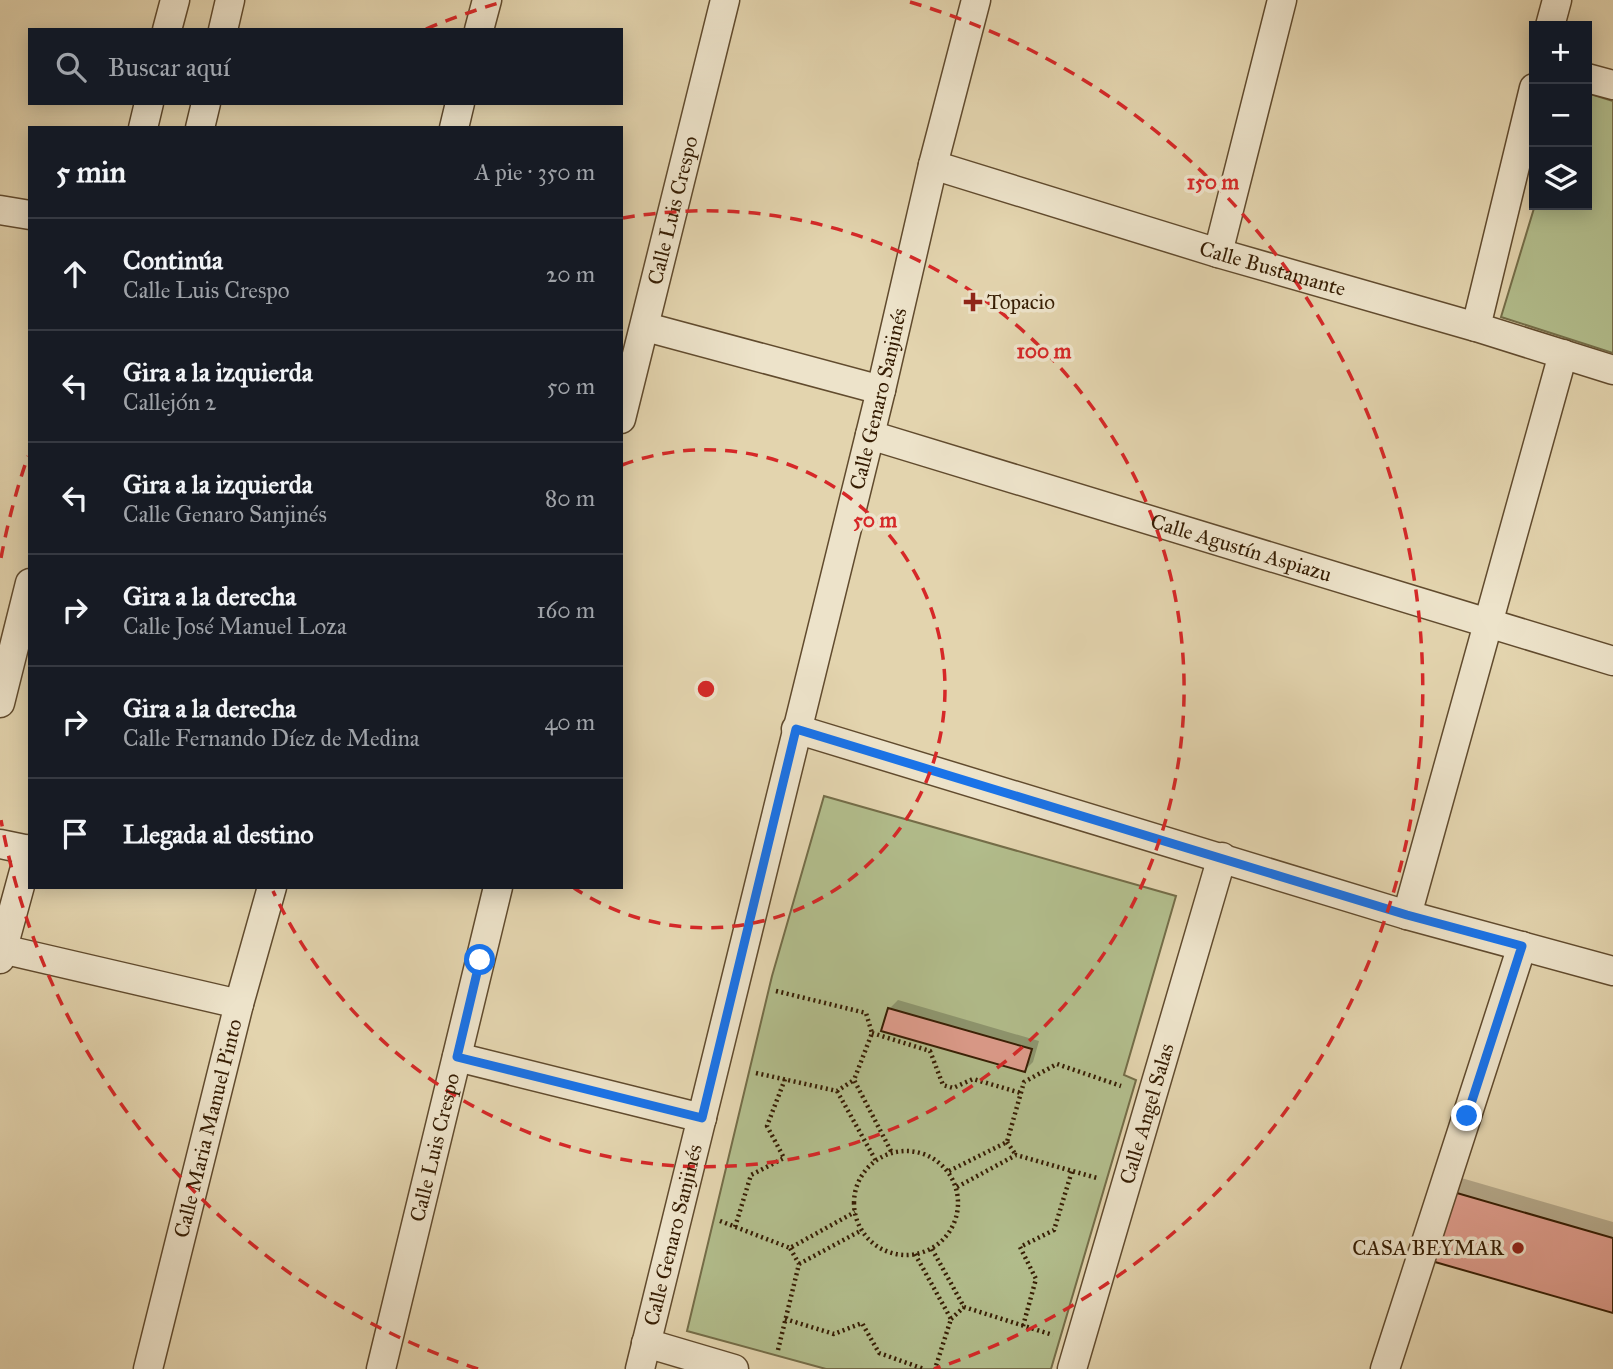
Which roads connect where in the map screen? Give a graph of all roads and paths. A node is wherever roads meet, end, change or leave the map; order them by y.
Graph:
1 (175, 0) edge
2 (230, 0) edge
3 (487, 0) edge
4 (725, 0) edge
5 (976, 0) edge
6 (1282, 0) edge
7 (1558, 0) edge
8 (1552, 21) edge
9 (168, 28) edge
10 (223, 28) edge
11 (480, 28) edge
12 (1592, 79) edge
13 (1613, 85) edge
14 (149, 105) edge
15 (206, 105) edge
16 (460, 105) edge
17 (1529, 109) edge
18 (143, 126) edge
19 (200, 126) edge
20 (454, 126) edge
21 (933, 165) junction
22 (0, 210) edge
23 (28, 215) edge
24 (1218, 253) junction
25 (646, 327) junction
26 (1476, 327) junction
27 (1563, 354) junction
28 (1613, 370) edge
29 (881, 390) junction
30 (623, 412) edge
31 (870, 435) junction
32 (28, 591) edge
33 (1489, 623) junction
34 (1613, 661) edge
35 (0, 703) edge
36 (796, 729) junction
37 (0, 844) edge
38 (28, 850) edge
39 (28, 857) edge
40 (1222, 857) junction
41 (271, 889) edge
42 (498, 889) edge
43 (1407, 915) junction
44 (1522, 946) junction
45 (1, 954) edge
46 (1613, 971) edge
47 (776, 990) dead end
48 (239, 1004) junction
49 (872, 1033) junction
50 (457, 1057) junction
51 (756, 1073) dead end
52 (785, 1079) junction
53 (854, 1080) junction
54 (1121, 1086) dead end
55 (837, 1091) junction
56 (1021, 1093) junction
57 (702, 1118) junction
58 (1007, 1142) junction
59 (892, 1153) junction
60 (1016, 1155) junction
61 (876, 1161) junction
62 (948, 1171) junction
63 (1072, 1171) junction
64 (1097, 1178) dead end
65 (957, 1187) junction
66 (855, 1212) junction
67 (720, 1221) dead end
68 (735, 1227) junction
69 (862, 1230) junction
70 (790, 1248) junction
71 (932, 1248) junction
72 (915, 1254) junction
73 (799, 1264) junction
74 (964, 1307) junction
75 (785, 1319) junction
76 (951, 1319) junction
77 (1023, 1326) junction
78 (1054, 1336) dead end
79 (778, 1350) dead end
80 (643, 1356) edge
81 (148, 1369) edge
82 (381, 1369) edge
83 (734, 1369) edge
84 (924, 1369) edge
85 (935, 1369) edge
86 (1072, 1369) edge
87 (1384, 1369) edge

1 - 9 street
2 - 10 street
3 - 11 street
4 - 25 street, Calle Luis Crespo
5 - 21 street, Calle Genaro Sanjinés
6 - 24 street
7 - 8 street
12 - 13 street
14 - 18 street
15 - 19 street
16 - 20 street
17 - 26 street
21 - 24 street, Calle Bustamante
21 - 29 street, Calle Genaro Sanjinés
22 - 23 street
24 - 26 street, Calle Bustamante
25 - 29 street
25 - 30 street, Calle Luis Crespo
26 - 27 street, Calle Bustamante
27 - 28 street, Calle Bustamante
27 - 33 street
29 - 31 street, Calle Genaro Sanjinés
31 - 33 street, Calle Agustín Aspiazu
31 - 36 street, Calle Genaro Sanjinés
32 - 35 street
33 - 34 street, Calle Agustín Aspiazu
33 - 43 street
36 - 40 street
36 - 57 street, Calle Genaro Sanjinés
37 - 38 street
39 - 45 street
40 - 43 street
40 - 86 street, Calle Angel Salas
41 - 48 street, Calle Maria Manuel Pinto
42 - 50 street, Calle Luis Crespo
43 - 44 street
44 - 46 street
44 - 87 street
45 - 48 street
47 - 49 path
48 - 81 street, Calle Maria Manuel Pinto
49 - 53 path
49 - 56 path
50 - 57 street
50 - 82 street, Calle Luis Crespo
51 - 52 path
52 - 55 path
52 - 68 path
53 - 55 path
53 - 59 path
54 - 56 path
55 - 61 path
56 - 58 path
57 - 80 street, Calle Genaro Sanjinés
58 - 60 path
58 - 62 path
59 - 61 path
59 - 62 path
60 - 63 path
60 - 65 path
61 - 66 path
62 - 65 path
63 - 64 path
63 - 77 path
65 - 71 path
66 - 69 path
66 - 70 path
67 - 68 path
68 - 70 path
69 - 72 path
69 - 73 path
70 - 73 path
71 - 72 path
71 - 74 path
72 - 76 path
73 - 75 path
74 - 76 path
74 - 77 path
75 - 79 path
75 - 84 path
76 - 85 path
77 - 78 path
80 - 83 street

